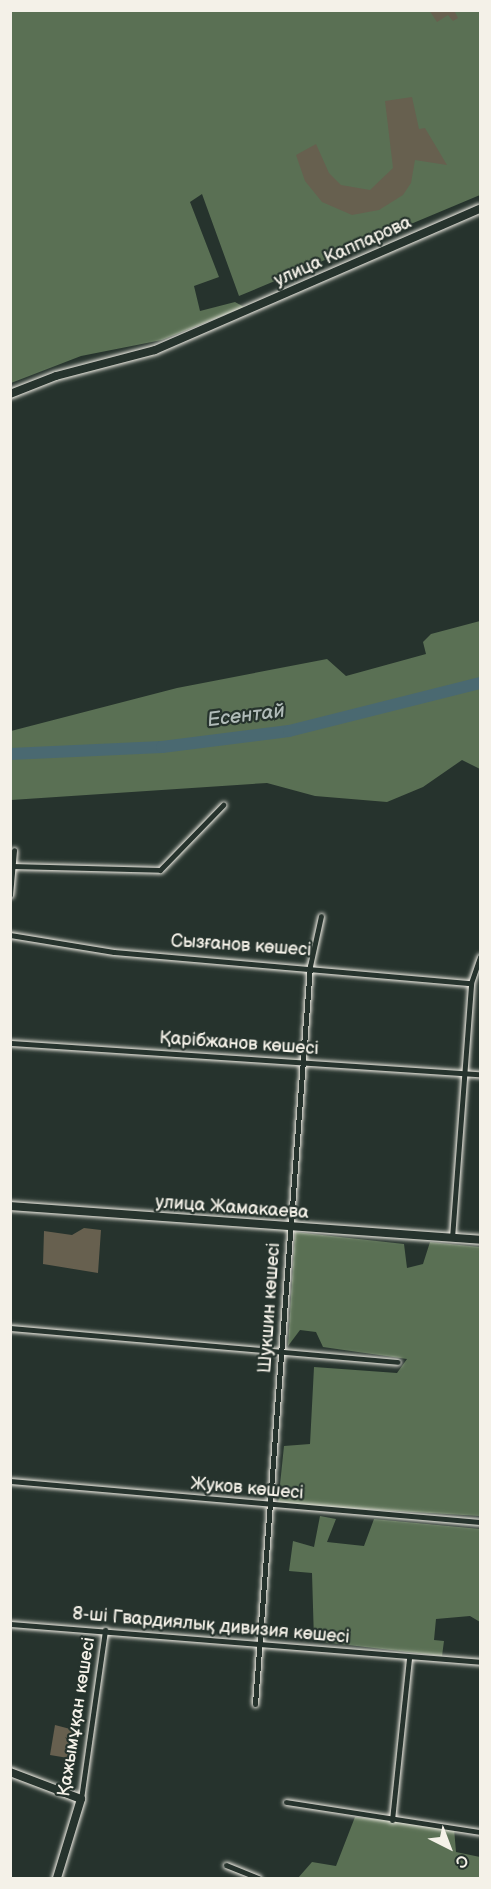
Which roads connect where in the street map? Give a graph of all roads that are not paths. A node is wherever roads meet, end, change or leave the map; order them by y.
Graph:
1 (480, 209) edge
2 (10, 394) edge
3 (222, 805) dead end
4 (14, 850) dead end
5 (12, 868) edge
6 (10, 895) edge
7 (321, 916) dead end
8 (10, 935) edge
9 (480, 957) edge
10 (310, 966) junction
11 (471, 983) junction
12 (10, 1043) edge
13 (304, 1064) junction
14 (465, 1072) junction
15 (480, 1074) edge
16 (10, 1206) edge
17 (291, 1227) junction
18 (452, 1238) junction
19 (480, 1240) edge
20 (10, 1329) edge
21 (282, 1353) junction
22 (398, 1362) dead end
23 (10, 1481) edge
24 (271, 1507) junction
25 (480, 1522) edge
26 (10, 1624) edge
27 (105, 1630) junction
28 (261, 1645) junction
29 (409, 1658) junction
30 (480, 1662) edge
31 (255, 1704) dead end
32 (10, 1772) edge
33 (81, 1799) junction
34 (286, 1802) dead end
35 (392, 1820) junction
36 (480, 1832) edge
37 (226, 1865) dead end
38 (57, 1878) edge
39 (258, 1878) edge

1 - 2 street, улица Каппарова
3 - 5 street
4 - 5 street
5 - 6 street
7 - 10 street, Шукшин көшесі
8 - 10 street, Сызғанов көшесі
9 - 11 street
10 - 11 street, Сызғанов көшесі
10 - 13 street, Шукшин көшесі
11 - 14 street
12 - 13 street, Қарібжанов көшесі
13 - 14 street, Қарібжанов көшесі
13 - 17 street, Шукшин көшесі
14 - 15 street, Қарібжанов көшесі
14 - 18 street
16 - 17 street, улица Жамакаева
17 - 18 street, улица Жамакаева
17 - 21 street, Шукшин көшесі
18 - 19 street, улица Жамакаева
20 - 21 street
21 - 22 street
21 - 24 street, Шукшин көшесі
23 - 24 street, Жуков көшесі
24 - 25 street, Жуков көшесі
24 - 28 street, Шукшин көшесі
26 - 27 street, 8-ші Гвардиялық дивизия көшесі
27 - 28 street, 8-ші Гвардиялық дивизия көшесі
27 - 33 street, Қажымұқан көшесі
28 - 29 street, 8-ші Гвардиялық дивизия көшесі
28 - 31 street, Шукшин көшесі
29 - 30 street, 8-ші Гвардиялық дивизия көшесі
29 - 35 street
32 - 33 street
33 - 38 street, Қажымұқан көшесі
34 - 35 street
35 - 36 street
37 - 39 street

